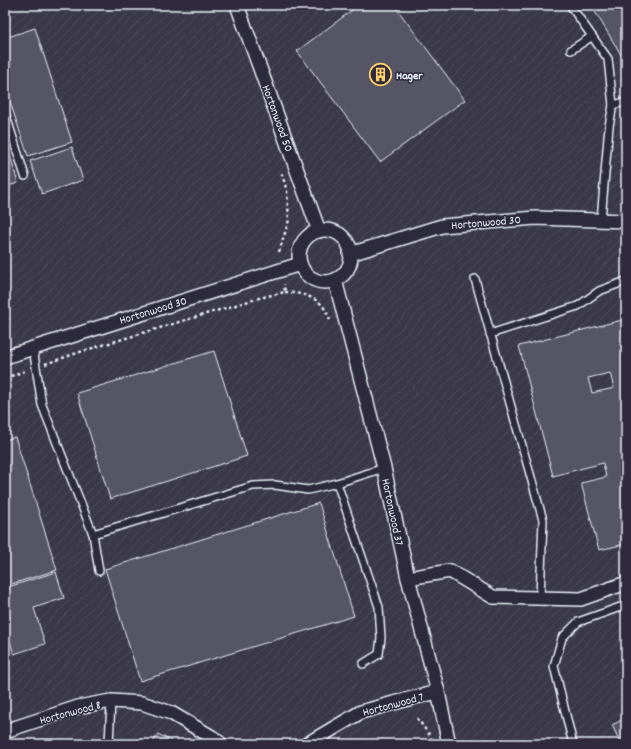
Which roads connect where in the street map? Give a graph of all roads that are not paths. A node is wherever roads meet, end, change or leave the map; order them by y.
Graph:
1 (237, 5) edge
2 (570, 5) edge
3 (591, 36) junction
4 (571, 50) dead end
5 (626, 102) edge
6 (613, 105) junction
7 (5, 114) edge
8 (25, 176) dead end
9 (601, 220) junction
10 (626, 221) edge
11 (319, 231) junction
12 (350, 254) junction
13 (300, 264) junction
14 (474, 279) dead end
15 (334, 280) junction
16 (626, 280) edge
17 (490, 334) junction
18 (33, 348) junction
19 (5, 357) edge
20 (384, 468) junction
21 (337, 483) junction
22 (93, 534) junction
23 (99, 571) dead end
24 (408, 578) junction
25 (626, 583) edge
26 (540, 598) junction
27 (626, 605) edge
28 (363, 664) dead end
29 (438, 692) junction
30 (111, 701) junction
31 (5, 731) edge
32 (109, 744) edge
33 (221, 744) edge
34 (307, 744) edge
35 (449, 744) edge
36 (573, 744) edge

1 - 11 street, Hortonwood 50
2 - 3 lane
3 - 4 lane
3 - 6 lane
5 - 6 lane
6 - 9 lane
7 - 8 lane
9 - 10 street, Hortonwood 30
9 - 12 street, Hortonwood 30
11 - 12 street
11 - 13 street
12 - 15 street
13 - 15 street
13 - 18 street, Hortonwood 30
14 - 17 lane
15 - 20 street, Hortonwood 37
16 - 17 lane
17 - 26 lane
18 - 19 street, Hortonwood 30
18 - 22 lane
20 - 21 lane
20 - 24 street, Hortonwood 37
21 - 22 lane
21 - 28 lane
22 - 23 lane
24 - 26 street
24 - 29 street, Hortonwood 37
25 - 26 street
27 - 36 lane
29 - 34 street, Hortonwood 7
29 - 35 street, Hortonwood 37
30 - 31 street, Hortonwood 8
30 - 32 lane
30 - 33 street, Hortonwood 8

